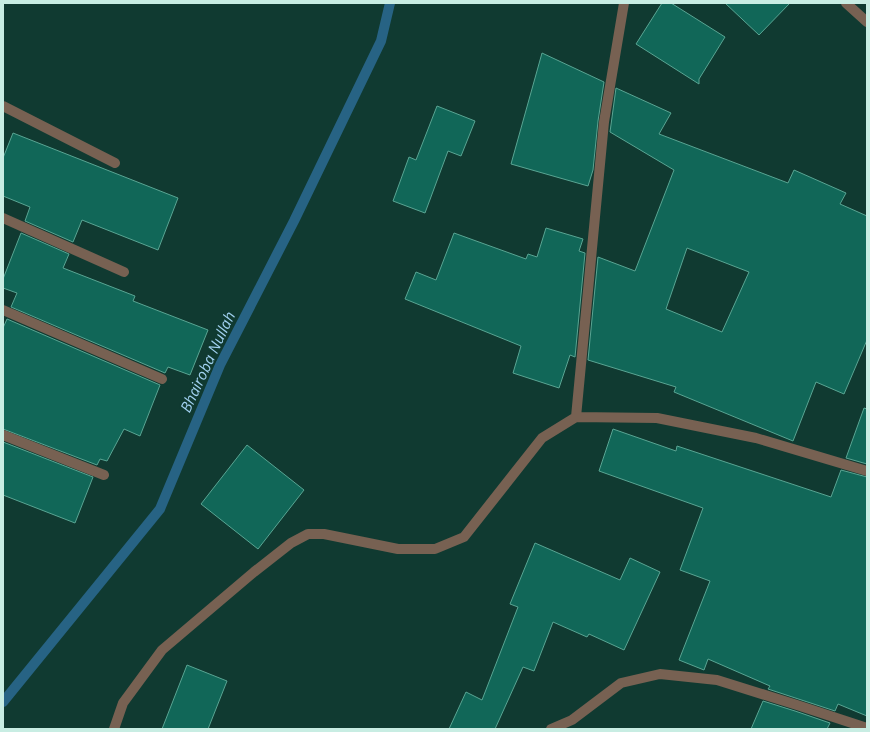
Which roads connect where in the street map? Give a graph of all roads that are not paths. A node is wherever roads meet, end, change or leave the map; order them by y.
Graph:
1 (624, 3) edge
2 (846, 3) edge
3 (867, 22) edge
4 (3, 106) edge
5 (115, 163) dead end
6 (3, 218) edge
7 (124, 272) dead end
8 (3, 310) edge
9 (162, 379) dead end
10 (576, 417) junction
11 (3, 435) edge
12 (867, 471) edge
13 (104, 475) dead end
14 (867, 728) edge
15 (114, 729) edge
16 (551, 729) edge

1 - 10 street
2 - 3 street
4 - 5 street
6 - 7 street
8 - 9 street
10 - 12 street
10 - 15 street
11 - 13 street
14 - 16 street

